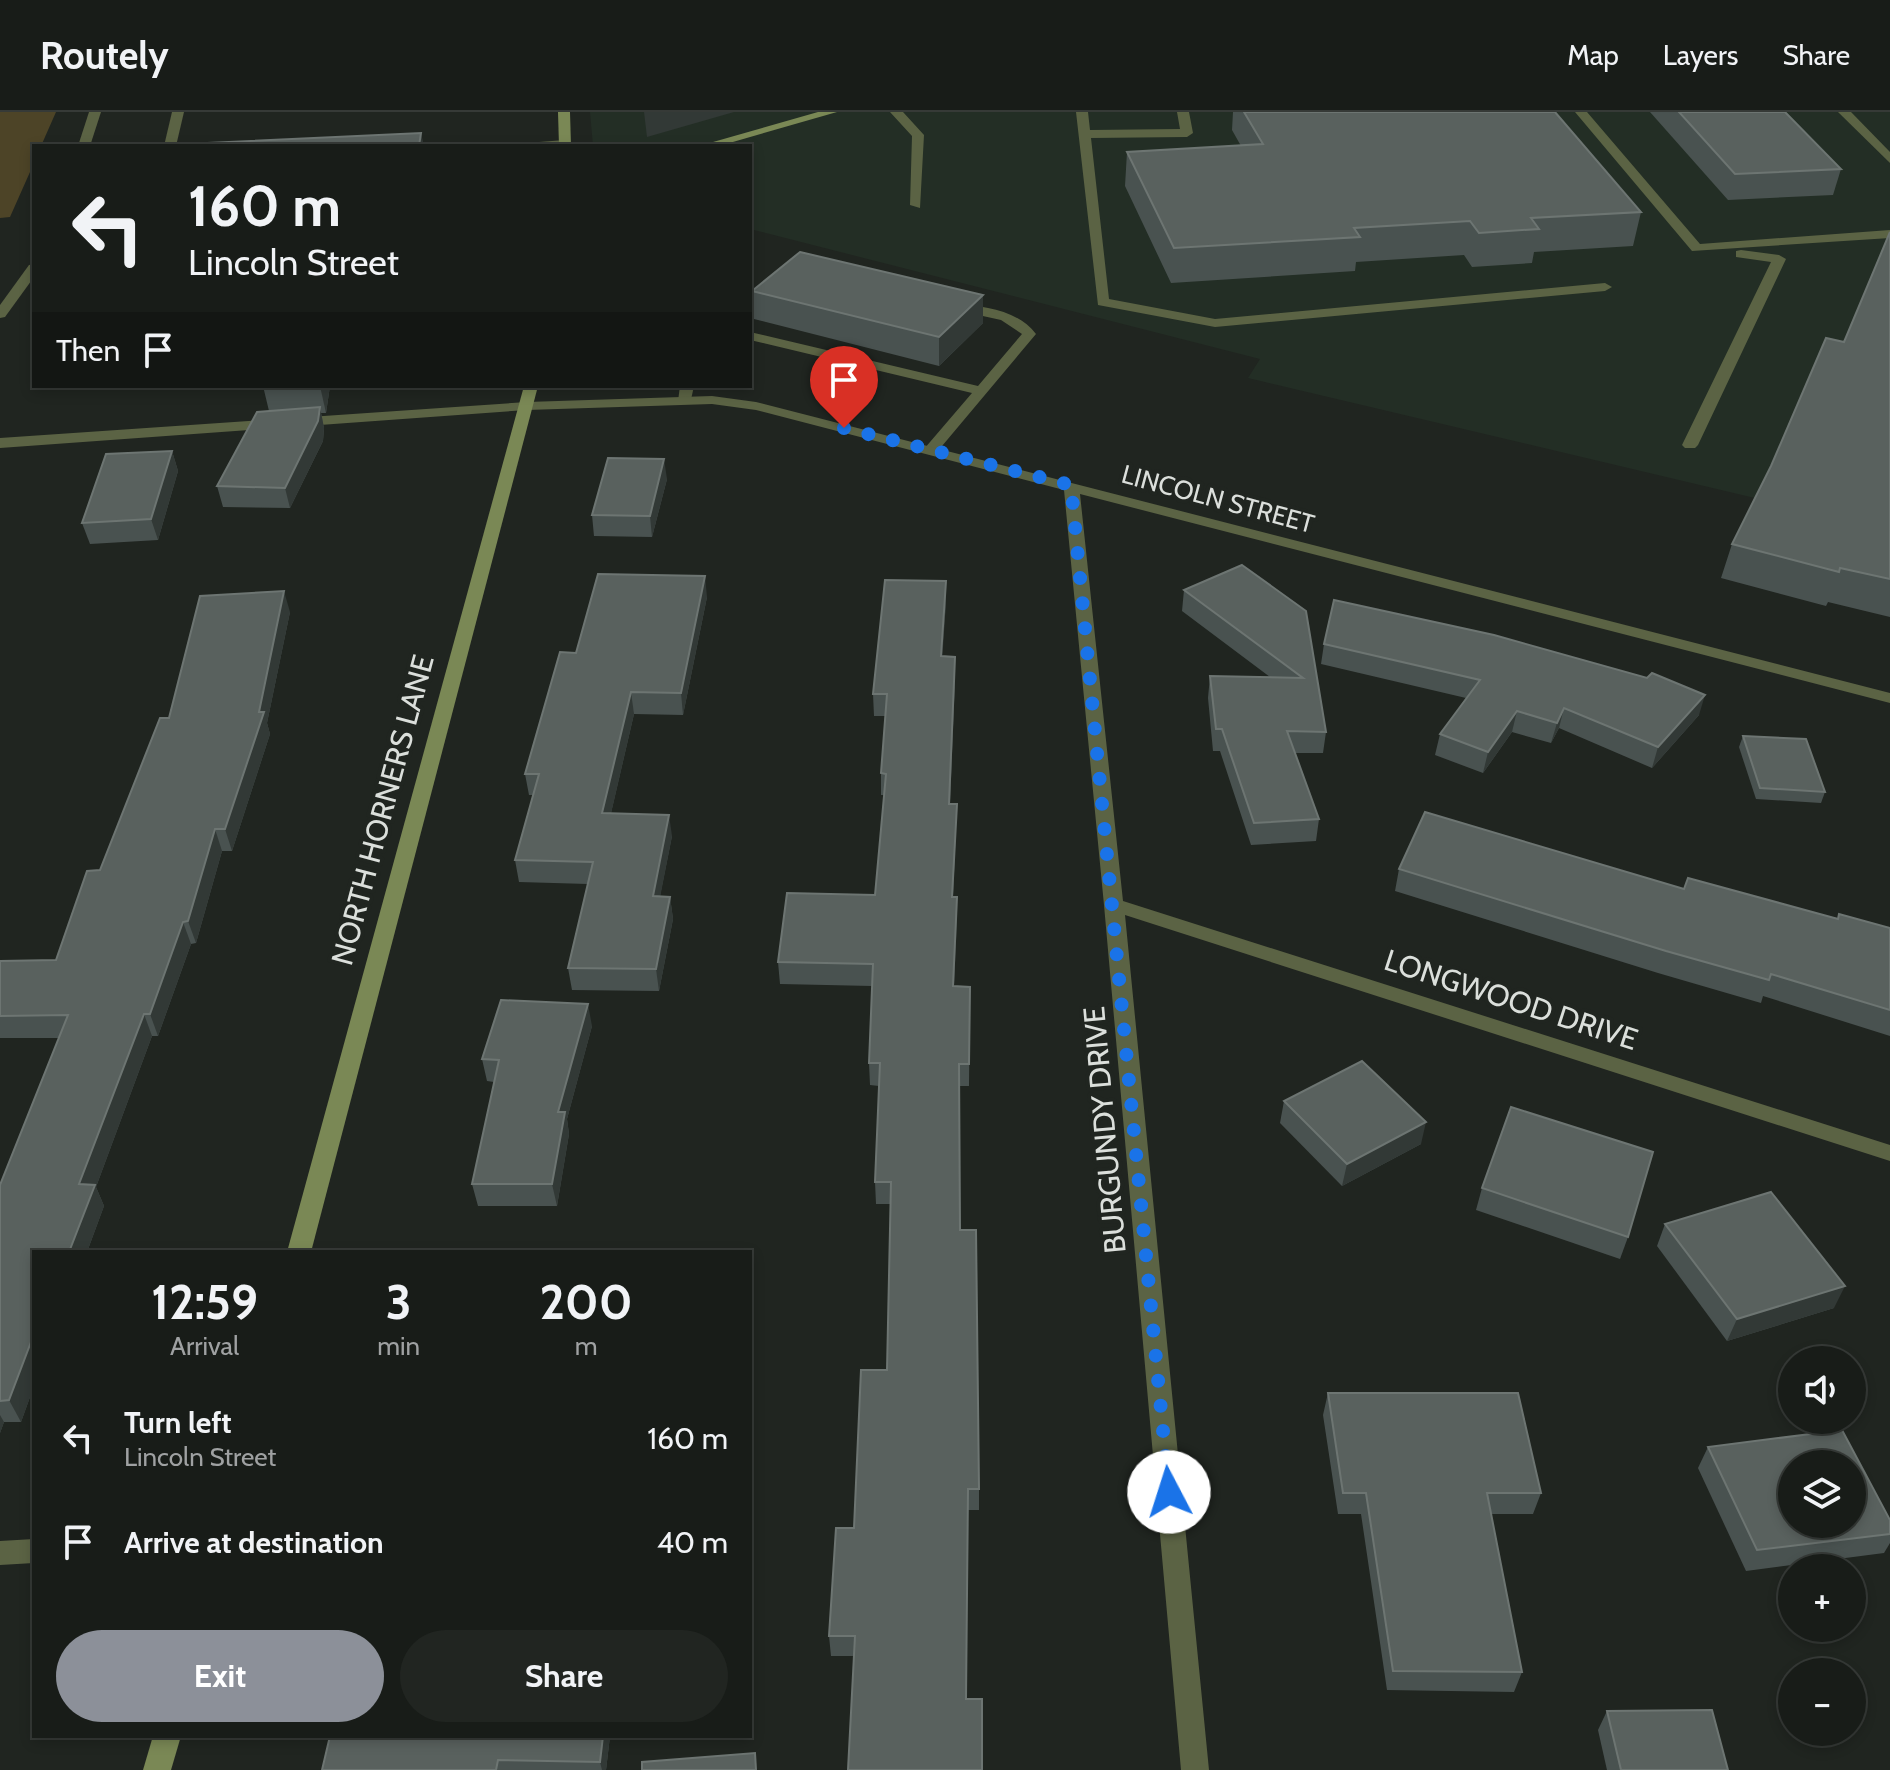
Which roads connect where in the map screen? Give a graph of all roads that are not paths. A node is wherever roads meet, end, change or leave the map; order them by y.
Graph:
1 (95, 112) edge
2 (178, 112) edge
3 (564, 112) edge
4 (831, 112) edge
5 (896, 112) edge
6 (1082, 112) edge
7 (1183, 112) edge
8 (1581, 112) edge
9 (1844, 112) edge
10 (1086, 134) junction
11 (85, 144) edge
12 (170, 144) edge
13 (565, 144) edge
14 (712, 144) edge
15 (1890, 159) edge
16 (916, 205) dead end
17 (1890, 234) edge
18 (1697, 248) junction
19 (32, 271) edge
20 (1605, 287) dead end
21 (942, 303) edge
22 (0, 314) edge
23 (752, 336) edge
24 (531, 388) edge
25 (982, 391) junction
26 (686, 394) edge
27 (527, 406) junction
28 (0, 443) edge
29 (1690, 445) dead end
30 (932, 449) junction
31 (1071, 485) junction
32 (1890, 698) edge
33 (1114, 905) junction
34 (1890, 1153) edge
35 (300, 1250) edge
36 (32, 1551) edge
37 (0, 1553) edge
38 (166, 1738) edge
39 (157, 1770) edge
40 (1195, 1770) edge

1 - 11 street
2 - 12 street
3 - 13 street
4 - 14 street
5 - 16 street
6 - 10 street
7 - 10 street
8 - 18 street
9 - 15 street
10 - 20 street
17 - 18 street
18 - 29 street
19 - 22 street
21 - 25 street
23 - 25 street
24 - 27 street, NORTH HORNERS LANE
25 - 30 street
26 - 27 street, LINCOLN STREET
26 - 30 street, LINCOLN STREET
27 - 28 street, LINCOLN STREET
27 - 35 street, NORTH HORNERS LANE
30 - 31 street, LINCOLN STREET
31 - 32 street, LINCOLN STREET
31 - 33 street, BURGUNDY DRIVE
33 - 34 street, LONGWOOD DRIVE
33 - 40 street, BURGUNDY DRIVE
36 - 37 street
38 - 39 street

